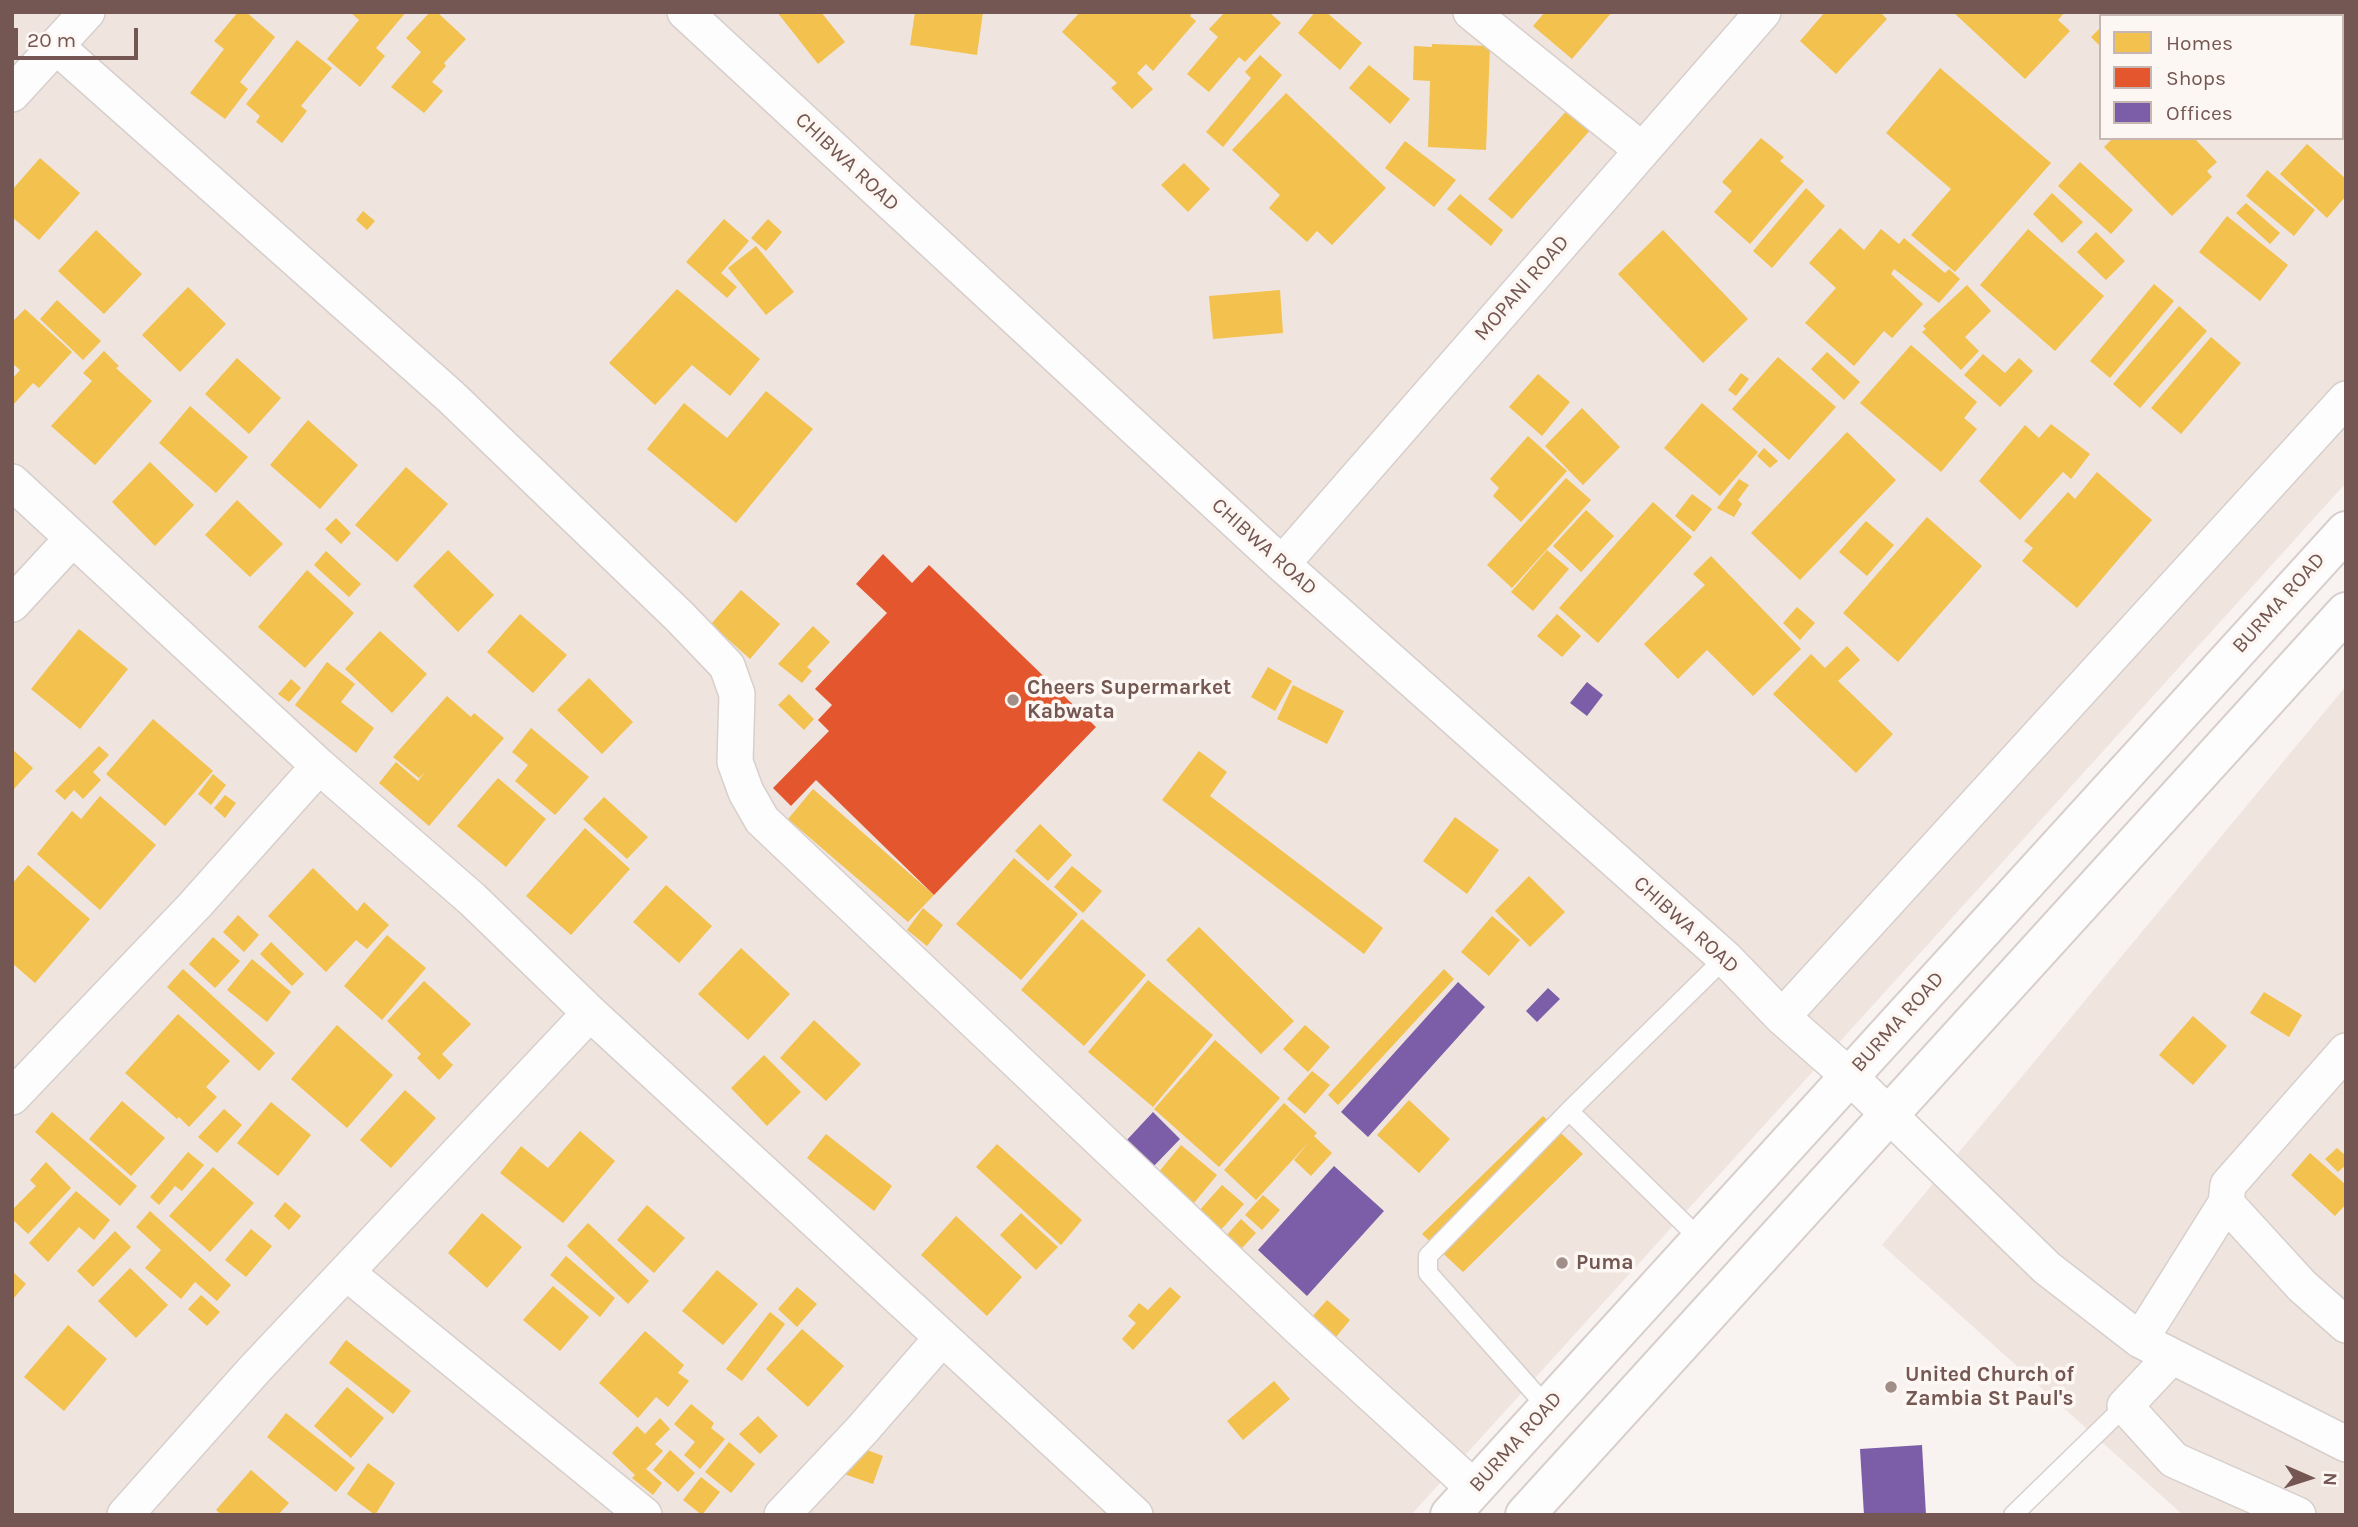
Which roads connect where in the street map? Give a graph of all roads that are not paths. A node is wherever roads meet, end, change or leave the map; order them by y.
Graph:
1 (87, 12) edge
2 (1471, 12) edge
3 (1756, 15) edge
4 (698, 16) edge
5 (57, 47) junction
6 (12, 94) edge
7 (1642, 150) junction
8 (2346, 399) edge
9 (12, 482) edge
10 (2346, 531) edge
11 (72, 539) junction
12 (1282, 564) junction
13 (12, 604) edge
14 (2346, 612) edge
15 (319, 766) junction
16 (1725, 958) junction
17 (590, 1013) junction
18 (1782, 1017) junction
19 (2346, 1051) edge
20 (1849, 1076) junction
21 (12, 1097) edge
22 (1569, 1111) junction
23 (1888, 1115) junction
24 (2226, 1203) junction
25 (1700, 1239) junction
26 (347, 1273) junction
27 (2346, 1325) edge
28 (943, 1338) junction
29 (2140, 1340) junction
30 (2171, 1357) junction
31 (2125, 1406) junction
32 (1547, 1407) junction
33 (2346, 1444) edge
34 (1462, 1502) edge
35 (125, 1515) edge
36 (644, 1515) edge
37 (782, 1515) edge
38 (1135, 1515) edge
39 (1525, 1515) edge
40 (2013, 1515) edge
41 (2298, 1515) edge

1 - 5 street
2 - 7 street
3 - 7 street, MOPANI ROAD
4 - 12 street, CHIBWA ROAD
5 - 6 street
5 - 34 street
7 - 12 street, MOPANI ROAD
8 - 18 street
9 - 11 street
10 - 20 main road, BURMA ROAD
11 - 13 street
11 - 15 street
12 - 16 street, CHIBWA ROAD
14 - 23 main road
15 - 17 street
15 - 21 street
16 - 18 street, CHIBWA ROAD
16 - 22 lane
17 - 26 street
17 - 28 street
18 - 20 street, CHIBWA ROAD
19 - 24 street
20 - 23 street, CHIBWA ROAD
20 - 25 main road, BURMA ROAD
22 - 25 lane
22 - 32 lane
23 - 29 street, CHIBWA ROAD
23 - 39 main road
24 - 27 street
24 - 29 street
25 - 32 main road, BURMA ROAD
26 - 35 street
26 - 36 street
28 - 37 street
28 - 38 street
29 - 30 street, CHIBWA ROAD
30 - 31 street
30 - 33 street, CHIBWA ROAD
31 - 40 lane
31 - 41 street
32 - 34 main road, BURMA ROAD

